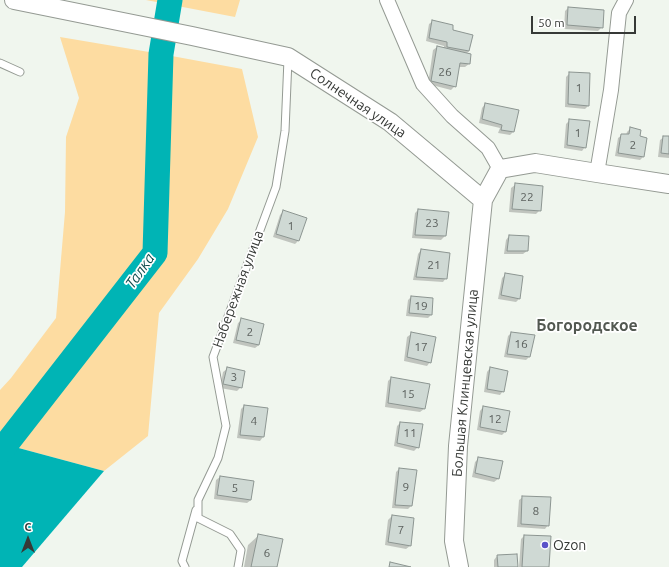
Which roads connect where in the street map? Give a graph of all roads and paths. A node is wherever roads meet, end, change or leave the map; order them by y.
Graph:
1 (14, 0) edge
2 (387, 0) edge
3 (626, 0) edge
4 (288, 57) junction
5 (0, 63) edge
6 (20, 72) dead end
7 (500, 170) junction
8 (597, 174) junction
9 (669, 184) edge
10 (483, 200) junction
11 (198, 500) junction
12 (185, 567) edge
13 (238, 567) edge
14 (459, 567) edge

1 - 4 street, Солнечная улица
2 - 7 street
3 - 8 street
4 - 10 street, Солнечная улица
4 - 11 lane, Набережная улица
5 - 6 lane
7 - 8 street
7 - 10 street
8 - 9 street
10 - 14 street, Большая Клинцевская улица
11 - 12 lane, Набережная улица
11 - 13 lane

